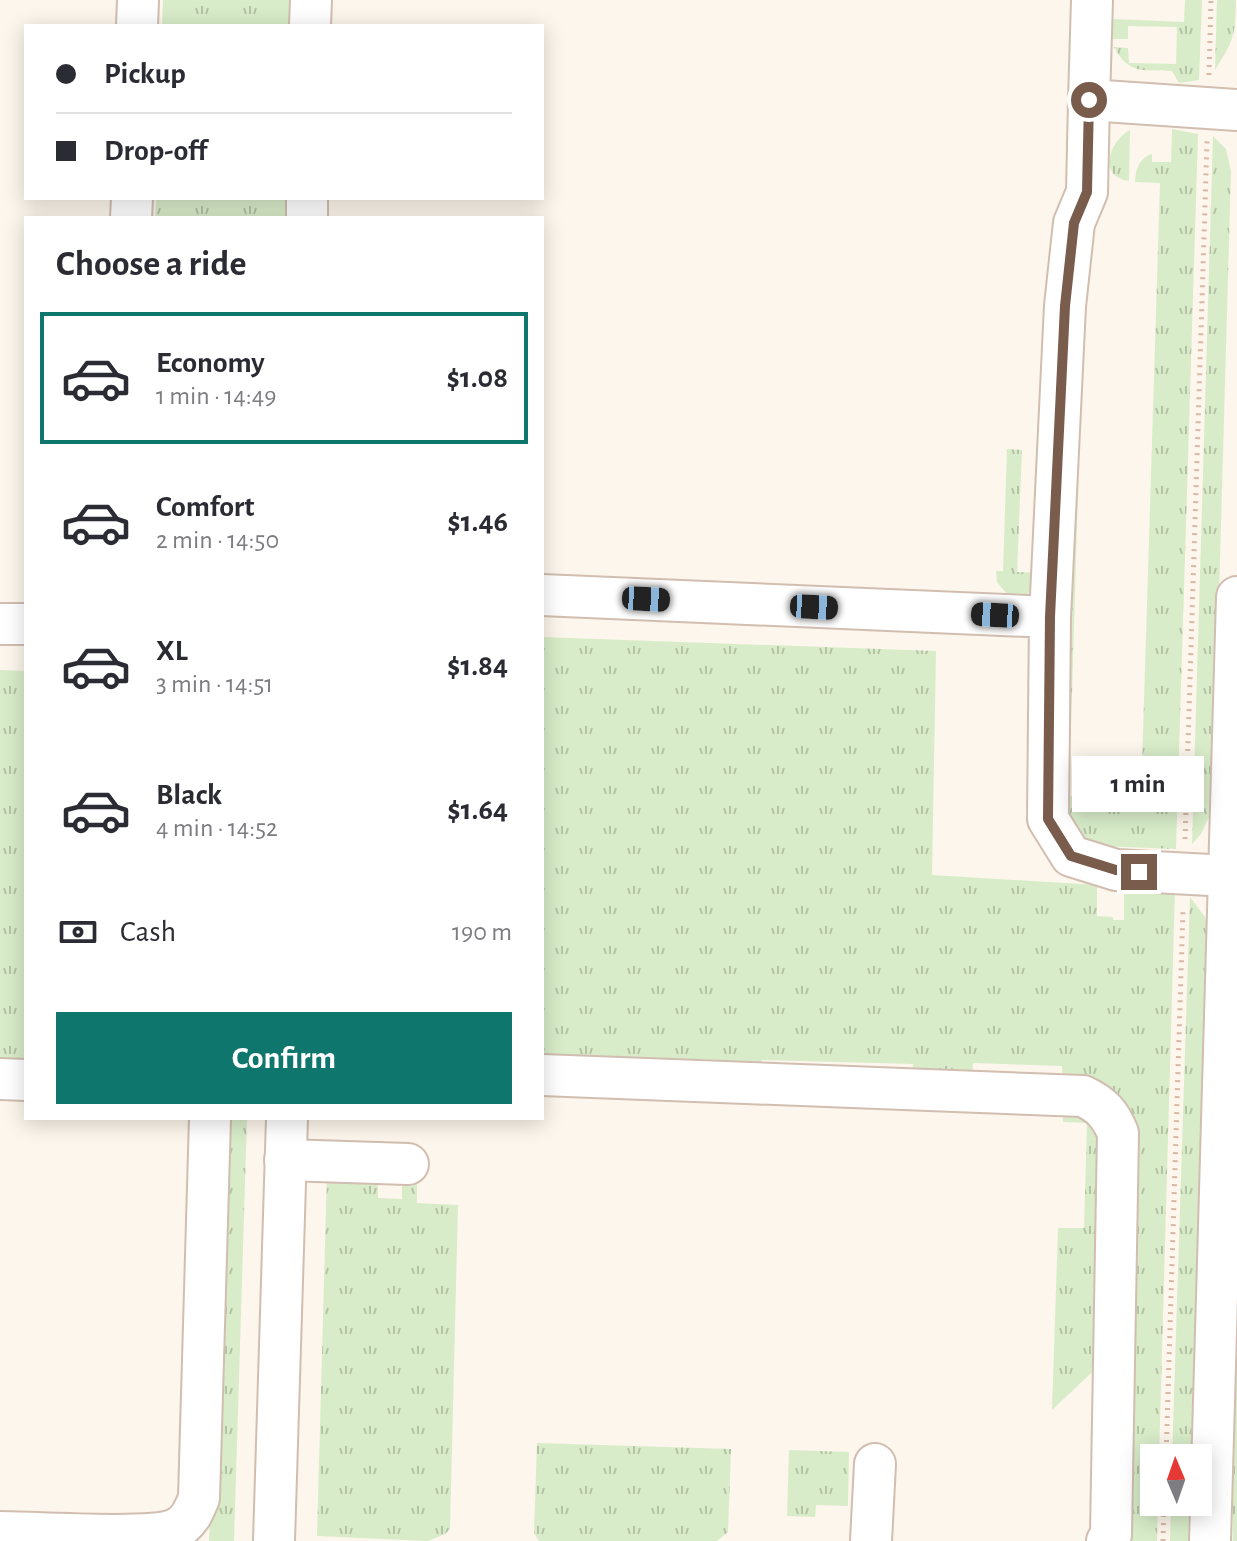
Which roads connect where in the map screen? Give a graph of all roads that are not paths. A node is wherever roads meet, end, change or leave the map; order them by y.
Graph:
1 (138, 0) edge
2 (311, 0) edge
3 (1092, 0) edge
4 (137, 24) edge
5 (310, 24) edge
6 (1089, 100) junction
7 (1222, 109) edge
8 (544, 595) edge
9 (1237, 597) edge
10 (1050, 617) junction
11 (0, 624) edge
12 (24, 624) edge
13 (1229, 876) junction
14 (544, 1075) edge
15 (0, 1079) edge
16 (24, 1080) edge
17 (210, 1120) edge
18 (287, 1120) edge
19 (285, 1160) junction
20 (408, 1164) dead end
21 (1226, 1332) edge
22 (875, 1464) dead end
23 (0, 1532) edge
24 (274, 1541) edge
25 (871, 1541) edge
26 (1107, 1541) edge
27 (1210, 1541) edge

1 - 4 street
2 - 5 street
3 - 6 street
6 - 7 street
6 - 10 street
8 - 10 street
9 - 13 street
10 - 13 street
11 - 12 street
13 - 21 street
14 - 26 street
15 - 16 street
17 - 23 street
18 - 19 street
19 - 20 street
19 - 24 street
21 - 27 street
22 - 25 street

